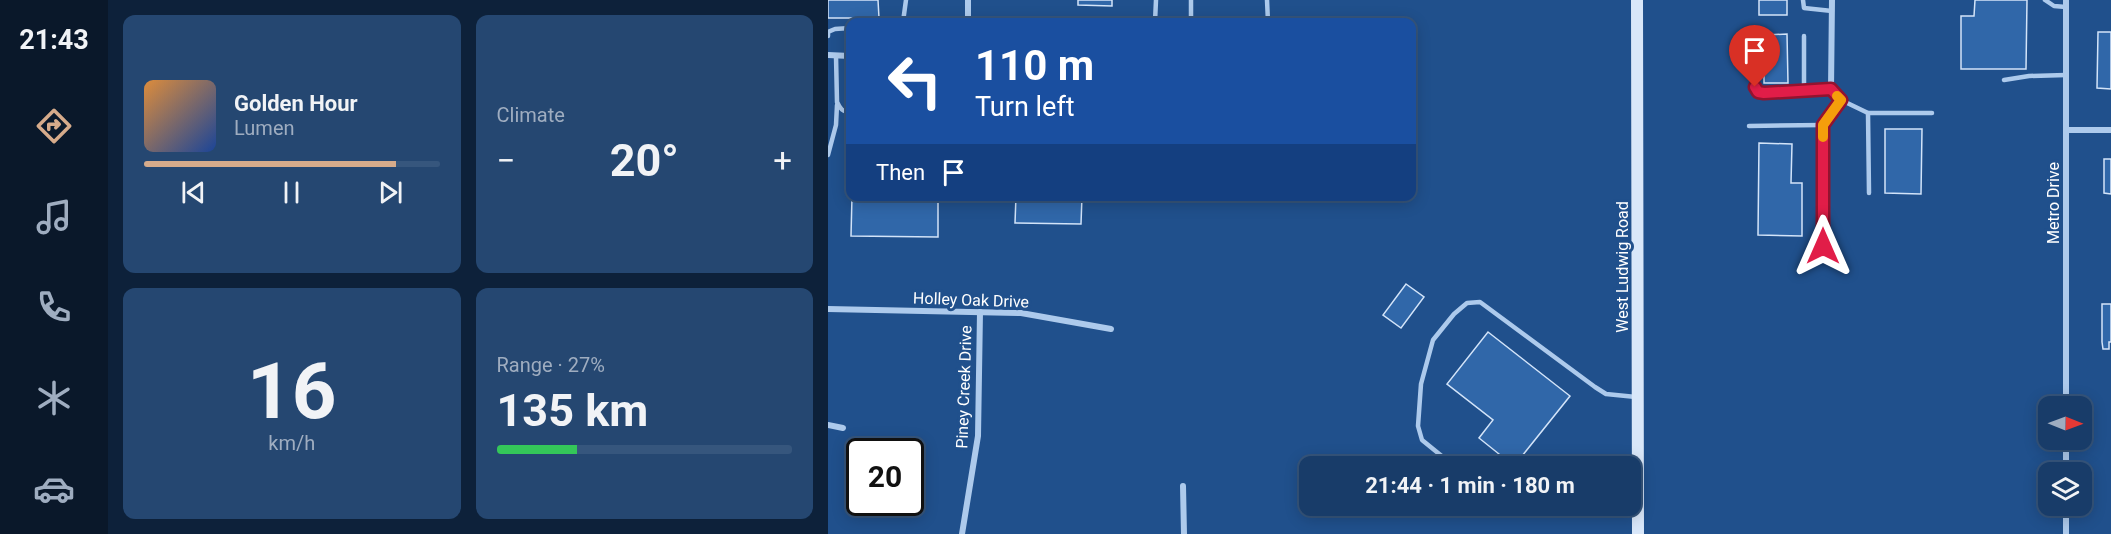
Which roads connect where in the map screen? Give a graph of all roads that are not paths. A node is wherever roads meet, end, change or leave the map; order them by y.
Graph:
1 (906, 0) edge
2 (968, 0) edge
3 (1156, 0) edge
4 (1191, 0) edge
5 (1267, 0) edge
6 (1637, 0) edge
7 (1803, 0) edge
8 (1832, 0) edge
9 (2045, 0) edge
10 (2066, 4) edge
11 (1832, 11) junction
12 (904, 18) edge
13 (968, 18) edge
14 (1155, 18) edge
15 (1191, 18) edge
16 (1268, 18) edge
17 (846, 28) edge
18 (828, 32) edge
19 (1804, 36) dead end
20 (1754, 48) dead end
21 (828, 55) edge
22 (836, 56) junction
23 (846, 56) edge
24 (2066, 75) junction
25 (2004, 80) dead end
26 (1806, 89) junction
27 (1831, 89) junction
28 (1841, 100) junction
29 (837, 102) junction
30 (846, 112) edge
31 (1868, 113) junction
32 (1932, 113) dead end
33 (1823, 125) junction
34 (1749, 126) dead end
35 (2066, 130) junction
36 (2111, 130) edge
37 (828, 155) edge
38 (1869, 193) dead end
39 (1823, 246) dead end
40 (828, 309) edge
41 (980, 312) junction
42 (1111, 329) dead end
43 (2066, 396) edge
44 (1638, 397) junction
45 (828, 425) edge
46 (843, 428) dead end
47 (1442, 456) edge
48 (1636, 456) edge
49 (1183, 486) dead end
50 (1636, 516) edge
51 (2066, 516) edge
52 (962, 534) edge
53 (1184, 534) edge
54 (1638, 534) edge
55 (2066, 534) edge

1 - 12 lane
2 - 13 street
3 - 14 lane
4 - 15 lane
5 - 16 lane
6 - 44 main road, West Ludwig Road
7 - 11 lane
8 - 11 street
9 - 10 lane
10 - 24 street, Metro Drive
11 - 27 street
17 - 18 lane
19 - 26 lane
20 - 26 lane
21 - 22 street
22 - 23 street
22 - 29 lane
24 - 25 lane
24 - 35 street, Metro Drive
26 - 27 lane
27 - 28 street
28 - 31 lane
28 - 33 lane
29 - 30 lane
29 - 37 lane
31 - 32 lane
31 - 38 lane
33 - 34 lane
33 - 39 lane
35 - 36 street
35 - 43 street, Metro Drive
40 - 41 street, Holley Oak Drive
41 - 42 street, Holley Oak Drive
41 - 52 street, Piney Creek Drive
44 - 47 lane
44 - 48 main road, West Ludwig Road
45 - 46 street
49 - 53 street
50 - 54 main road, West Ludwig Road
51 - 55 street

